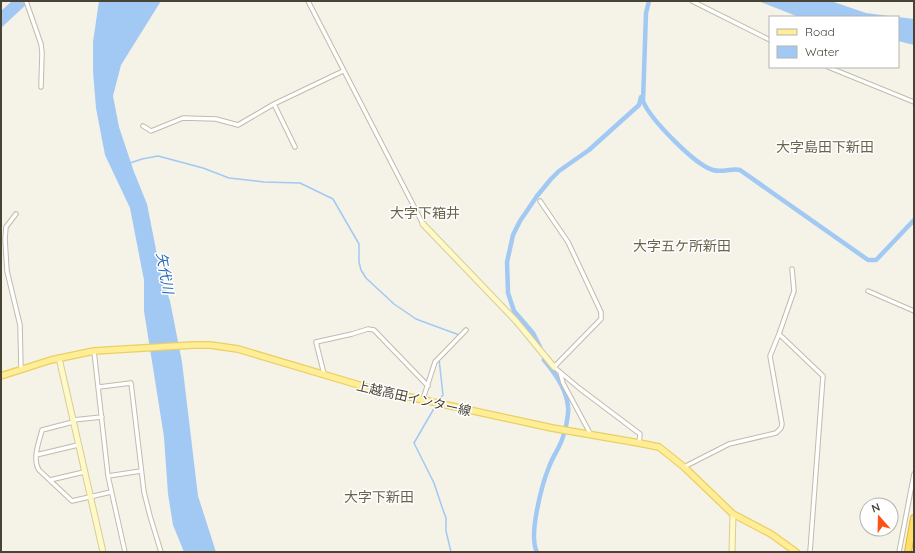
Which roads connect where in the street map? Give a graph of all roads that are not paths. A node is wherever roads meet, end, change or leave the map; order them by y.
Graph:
1 (26, 1) edge
2 (308, 1) edge
3 (692, 1) edge
4 (769, 40) edge
5 (830, 68) edge
6 (343, 71) junction
7 (41, 87) dead end
8 (914, 102) edge
9 (274, 104) junction
10 (143, 126) dead end
11 (295, 147) dead end
12 (540, 201) dead end
13 (16, 214) dead end
14 (423, 224) joint
15 (792, 270) dead end
16 (868, 291) dead end
17 (914, 311) edge
18 (466, 330) dead end
19 (779, 334) junction
20 (94, 350) junction
21 (59, 358) junction
22 (554, 367) junction
23 (21, 370) junction
24 (559, 371) junction
25 (1, 376) edge
26 (324, 376) junction
27 (428, 386) junction
28 (99, 387) junction
29 (423, 399) junction
30 (102, 417) junction
31 (73, 421) junction
32 (592, 435) junction
33 (639, 443) junction
34 (78, 445) junction
35 (36, 455) junction
36 (684, 467) junction
37 (141, 471) junction
38 (84, 472) junction
39 (914, 474) edge
40 (108, 476) junction
41 (50, 480) junction
42 (111, 492) junction
43 (90, 497) junction
44 (733, 514) junction
45 (914, 518) edge
46 (103, 552) edge
47 (125, 552) edge
48 (161, 552) edge
49 (732, 552) edge
50 (796, 552) edge
51 (810, 552) edge
52 (899, 552) edge
53 (908, 552) edge

1 - 7 street
2 - 6 street
3 - 4 street
5 - 8 street
6 - 9 street
6 - 14 street
9 - 10 street
9 - 11 street
12 - 22 street
13 - 23 street
14 - 22 street
15 - 19 street
16 - 17 street
18 - 27 street
19 - 36 street
19 - 51 street
20 - 21 main road, 上越高田インター線
20 - 26 main road, 上越高田インター線
20 - 28 street
21 - 23 main road, 上越高田インター線
21 - 31 street
22 - 24 street
23 - 25 main road, 上越高田インター線
24 - 32 street
24 - 33 street
26 - 27 street
26 - 29 main road, 上越高田インター線
27 - 29 street
28 - 30 street
28 - 37 street
29 - 32 main road, 上越高田インター線
30 - 31 street
30 - 40 street
31 - 34 street
31 - 35 street
32 - 33 main road, 上越高田インター線
33 - 36 main road, 上越高田インター線
34 - 35 street
34 - 38 street
35 - 41 street
36 - 44 main road, 上越高田インター線
37 - 40 street
37 - 48 street
38 - 41 street
38 - 43 street
39 - 52 street
40 - 42 street
41 - 43 street
42 - 43 street
42 - 47 street
43 - 46 street
44 - 49 street
44 - 50 main road, 上越高田インター線
45 - 53 highway

